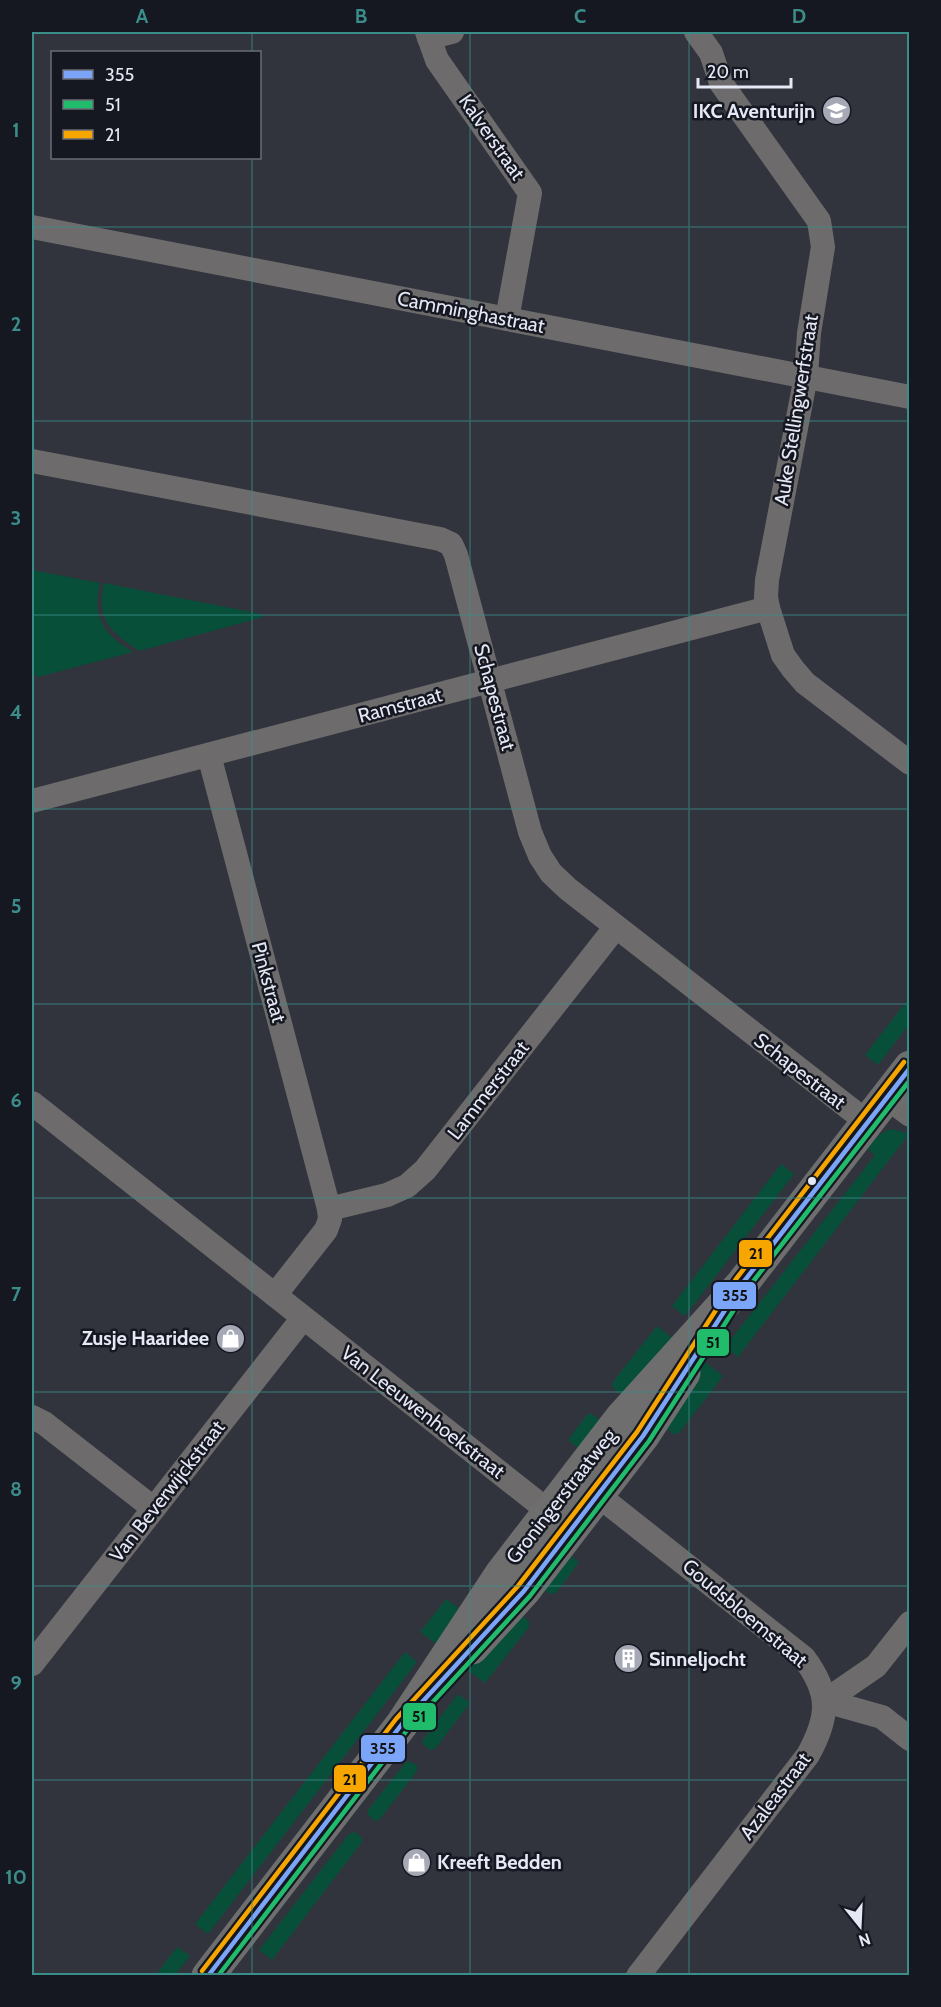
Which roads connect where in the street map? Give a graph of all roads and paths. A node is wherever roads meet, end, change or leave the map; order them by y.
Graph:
1 (696, 32) edge
2 (436, 34) edge
3 (32, 227) edge
4 (507, 319) junction
5 (806, 376) junction
6 (909, 398) edge
7 (32, 461) edge
8 (768, 608) junction
9 (491, 681) junction
10 (209, 755) junction
11 (909, 763) edge
12 (32, 801) edge
13 (615, 928) junction
14 (909, 1067) edge
15 (32, 1103) edge
16 (898, 1106) edge
17 (867, 1122) junction
18 (329, 1209) junction
19 (275, 1295) junction
20 (303, 1318) junction
21 (32, 1417) edge
22 (586, 1486) junction
23 (153, 1508) junction
24 (560, 1520) junction
25 (909, 1623) edge
26 (32, 1664) edge
27 (825, 1701) junction
28 (909, 1739) edge
29 (208, 1976) edge
30 (638, 1976) edge

1 - 5 street, Auke Stellingwerfstraat
2 - 4 street, Kalverstraat
3 - 4 street, Camminghastraat
4 - 5 street, Camminghastraat
5 - 6 street, Camminghastraat
5 - 8 street, Auke Stellingwerfstraat
7 - 9 street, Schapestraat
8 - 9 street, Ramstraat
8 - 11 street, Auke Stellingwerfstraat
9 - 10 street, Ramstraat
9 - 13 street, Schapestraat
10 - 12 street, Ramstraat
10 - 18 street, Pinkstraat
13 - 17 street, Schapestraat
13 - 18 street, Lammerstraat
14 - 16 main road, Groningerstraatweg
15 - 19 street, Van Leeuwenhoekstraat
16 - 17 main road, Groningerstraatweg
17 - 22 main road, Groningerstraatweg
18 - 19 street
19 - 20 street, Van Leeuwenhoekstraat
20 - 23 street, Van Beverwijckstraat
20 - 24 street, Van Leeuwenhoekstraat
21 - 23 street
22 - 24 main road, Groningerstraatweg
22 - 27 street, Goudsbloemstraat
23 - 26 street, Van Beverwijckstraat
24 - 29 main road, Groningerstraatweg
25 - 27 street
27 - 28 street
27 - 30 street, Azaleastraat

